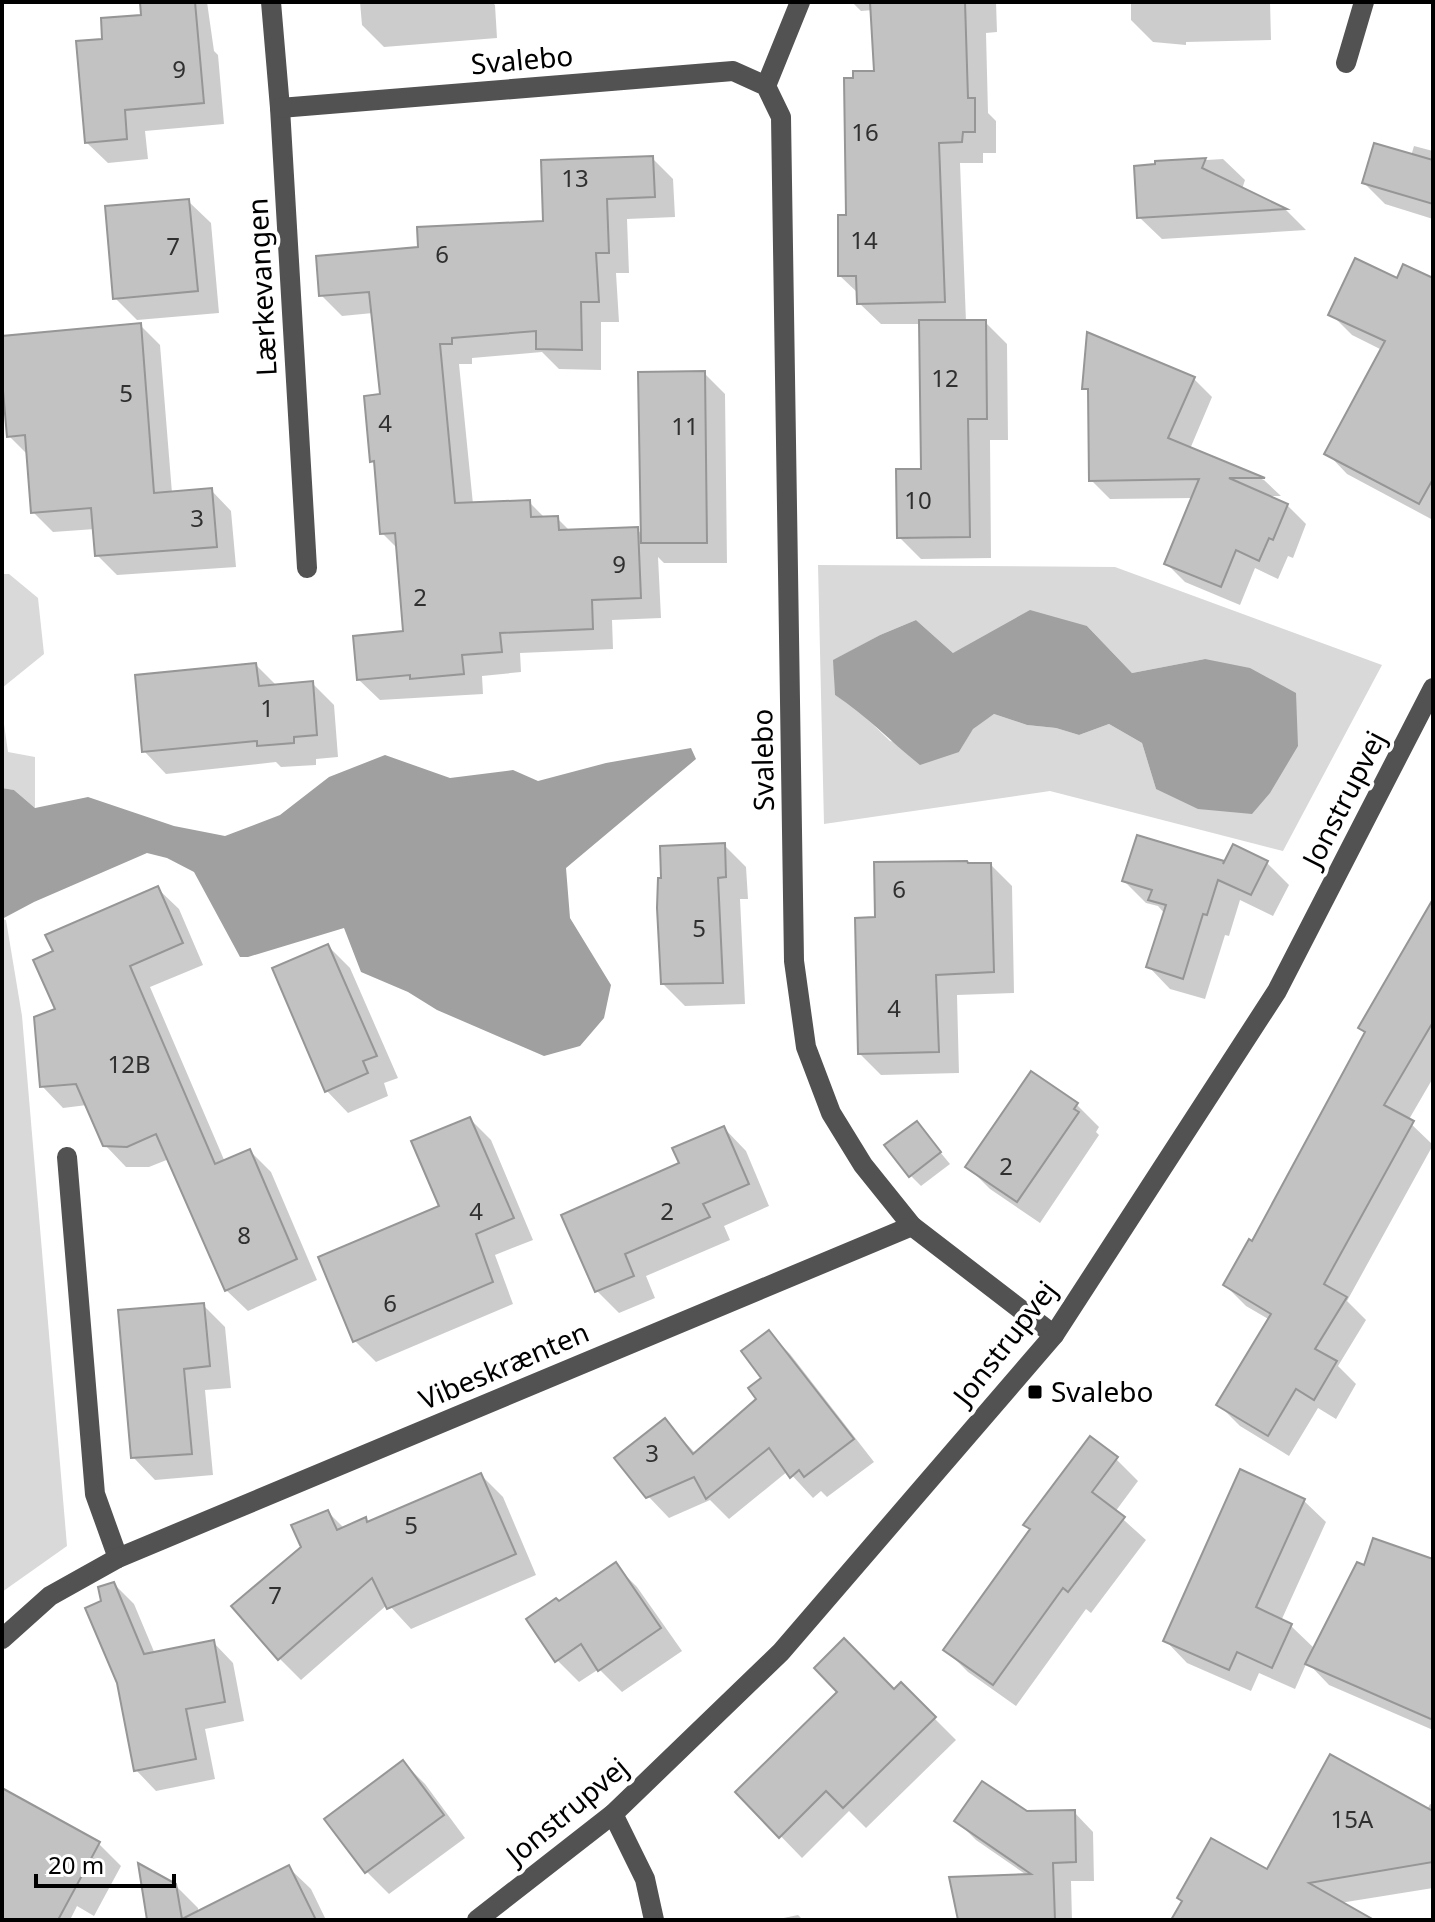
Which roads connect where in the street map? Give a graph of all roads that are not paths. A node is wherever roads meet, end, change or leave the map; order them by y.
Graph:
1 (271, 2) edge
2 (800, 2) edge
3 (1364, 2) edge
4 (1346, 63) dead end
5 (766, 86) junction
6 (280, 108) junction
7 (307, 568) dead end
8 (1433, 688) edge
9 (67, 1157) dead end
10 (912, 1226) junction
11 (1054, 1335) junction
12 (118, 1558) junction
13 (2, 1639) edge
14 (613, 1814) junction
15 (477, 1920) edge
16 (654, 1920) edge

1 - 6 street, Lærkevangen
2 - 5 street
3 - 4 street
5 - 6 street, Svalebo
5 - 10 street, Svalebo
6 - 7 street, Lærkevangen
8 - 11 street, Jonstrupvej
9 - 12 street
10 - 11 street, Svalebo
10 - 12 street, Vibeskrænten
11 - 14 street, Jonstrupvej
12 - 13 street, Vibeskrænten
14 - 15 street, Jonstrupvej
14 - 16 street

